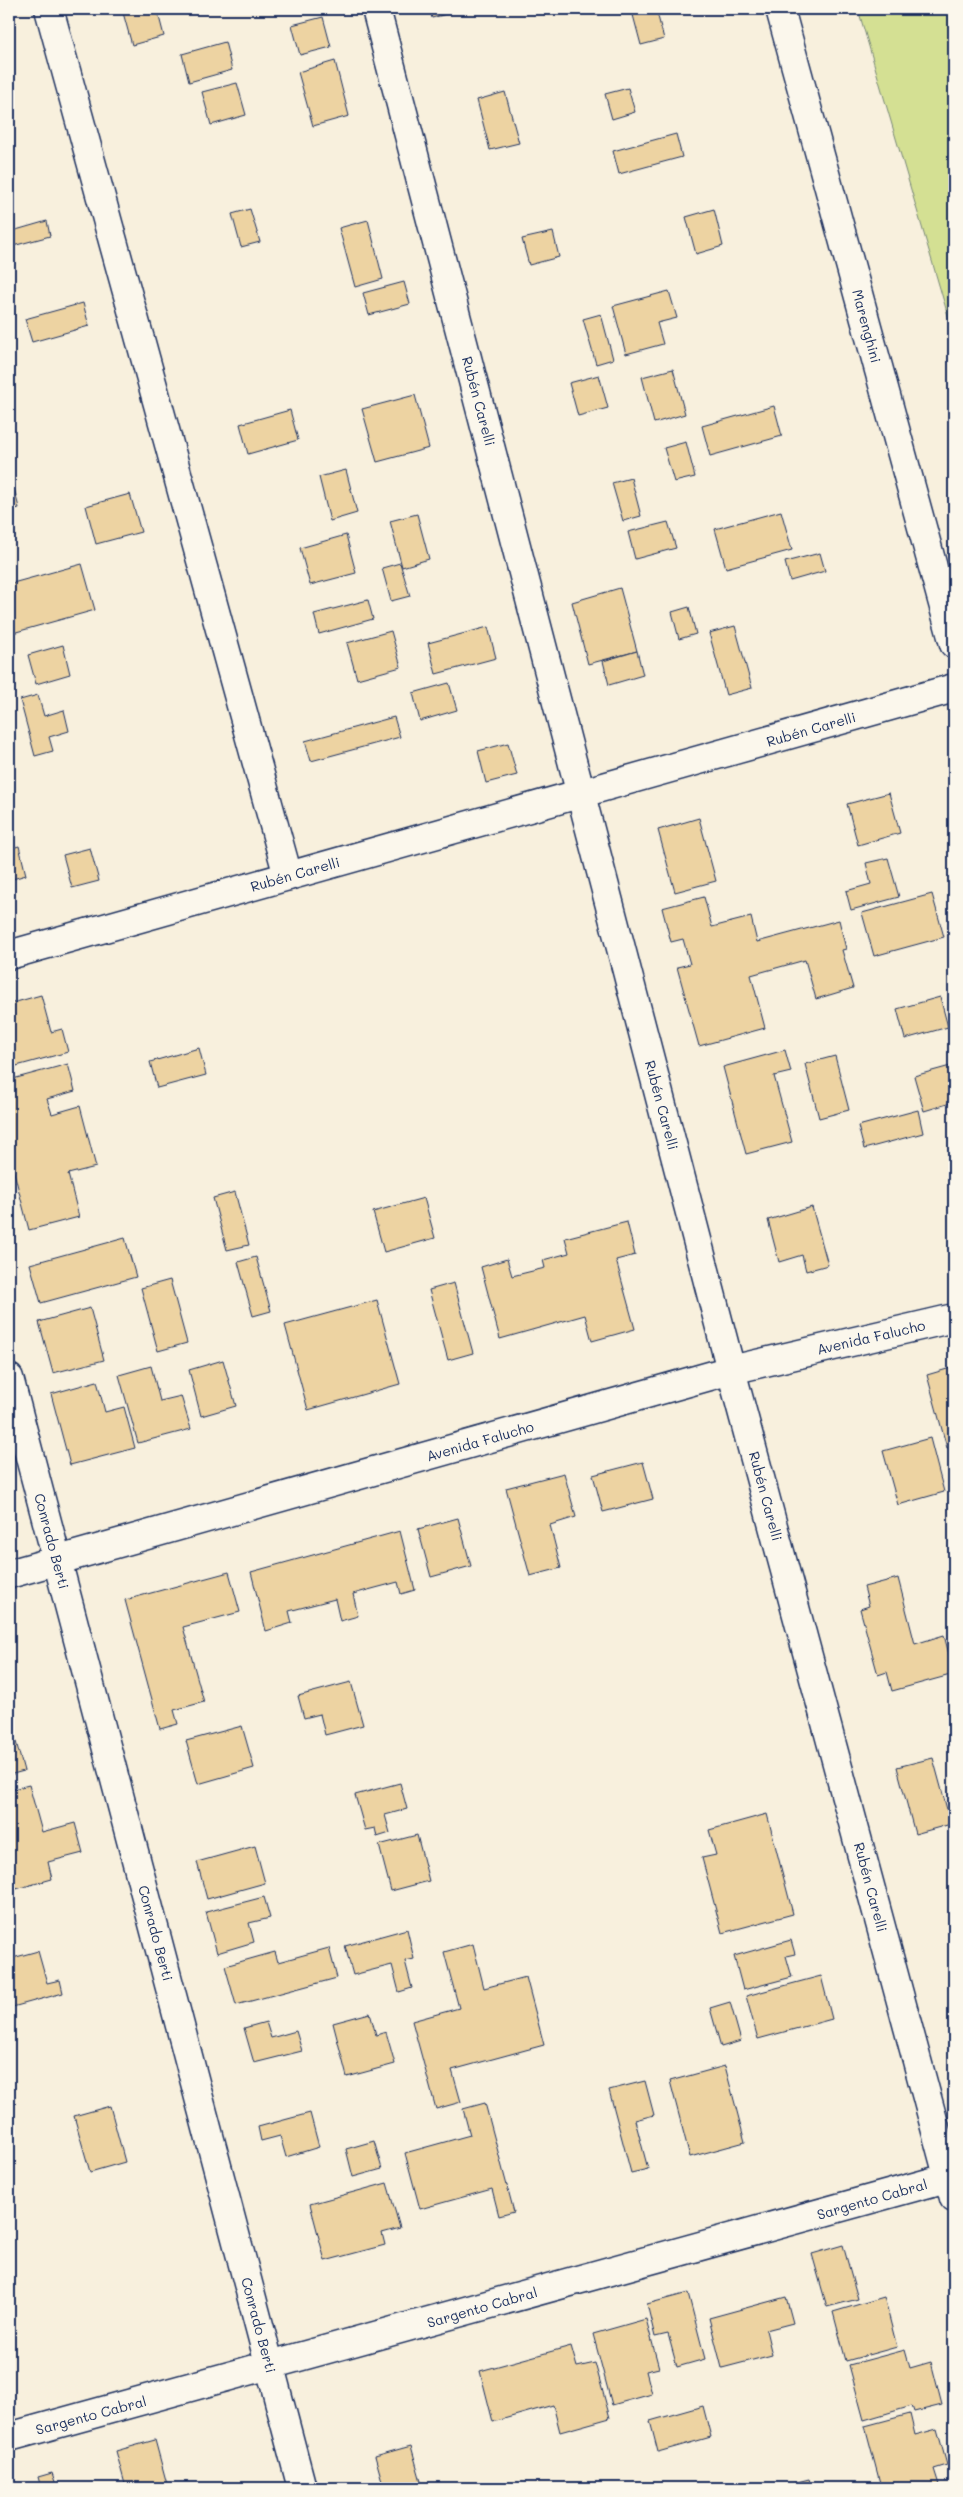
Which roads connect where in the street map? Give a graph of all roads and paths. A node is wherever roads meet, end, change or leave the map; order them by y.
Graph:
1 (49, 9) edge
2 (376, 9) edge
3 (780, 9) edge
4 (954, 644) edge
5 (954, 688) edge
6 (581, 794) junction
7 (288, 876) junction
8 (9, 955) edge
9 (954, 1318) edge
10 (732, 1370) junction
11 (9, 1378) edge
12 (58, 1561) junction
13 (9, 1574) edge
14 (952, 2184) edge
15 (270, 2366) junction
16 (9, 2437) edge
17 (302, 2488) edge

1 - 7 street
2 - 6 street, Rubén Carelli
3 - 4 street, Marenghini
5 - 6 street, Rubén Carelli
6 - 7 street, Rubén Carelli
6 - 10 street, Rubén Carelli
7 - 8 street, Rubén Carelli
9 - 10 street, Avenida Falucho
10 - 12 street, Avenida Falucho
10 - 14 street, Rubén Carelli
11 - 12 street, Conrado Berti
12 - 13 street, Avenida Falucho
12 - 15 street, Conrado Berti
14 - 15 street, Sargento Cabral
15 - 16 street, Sargento Cabral
15 - 17 street, Conrado Berti

